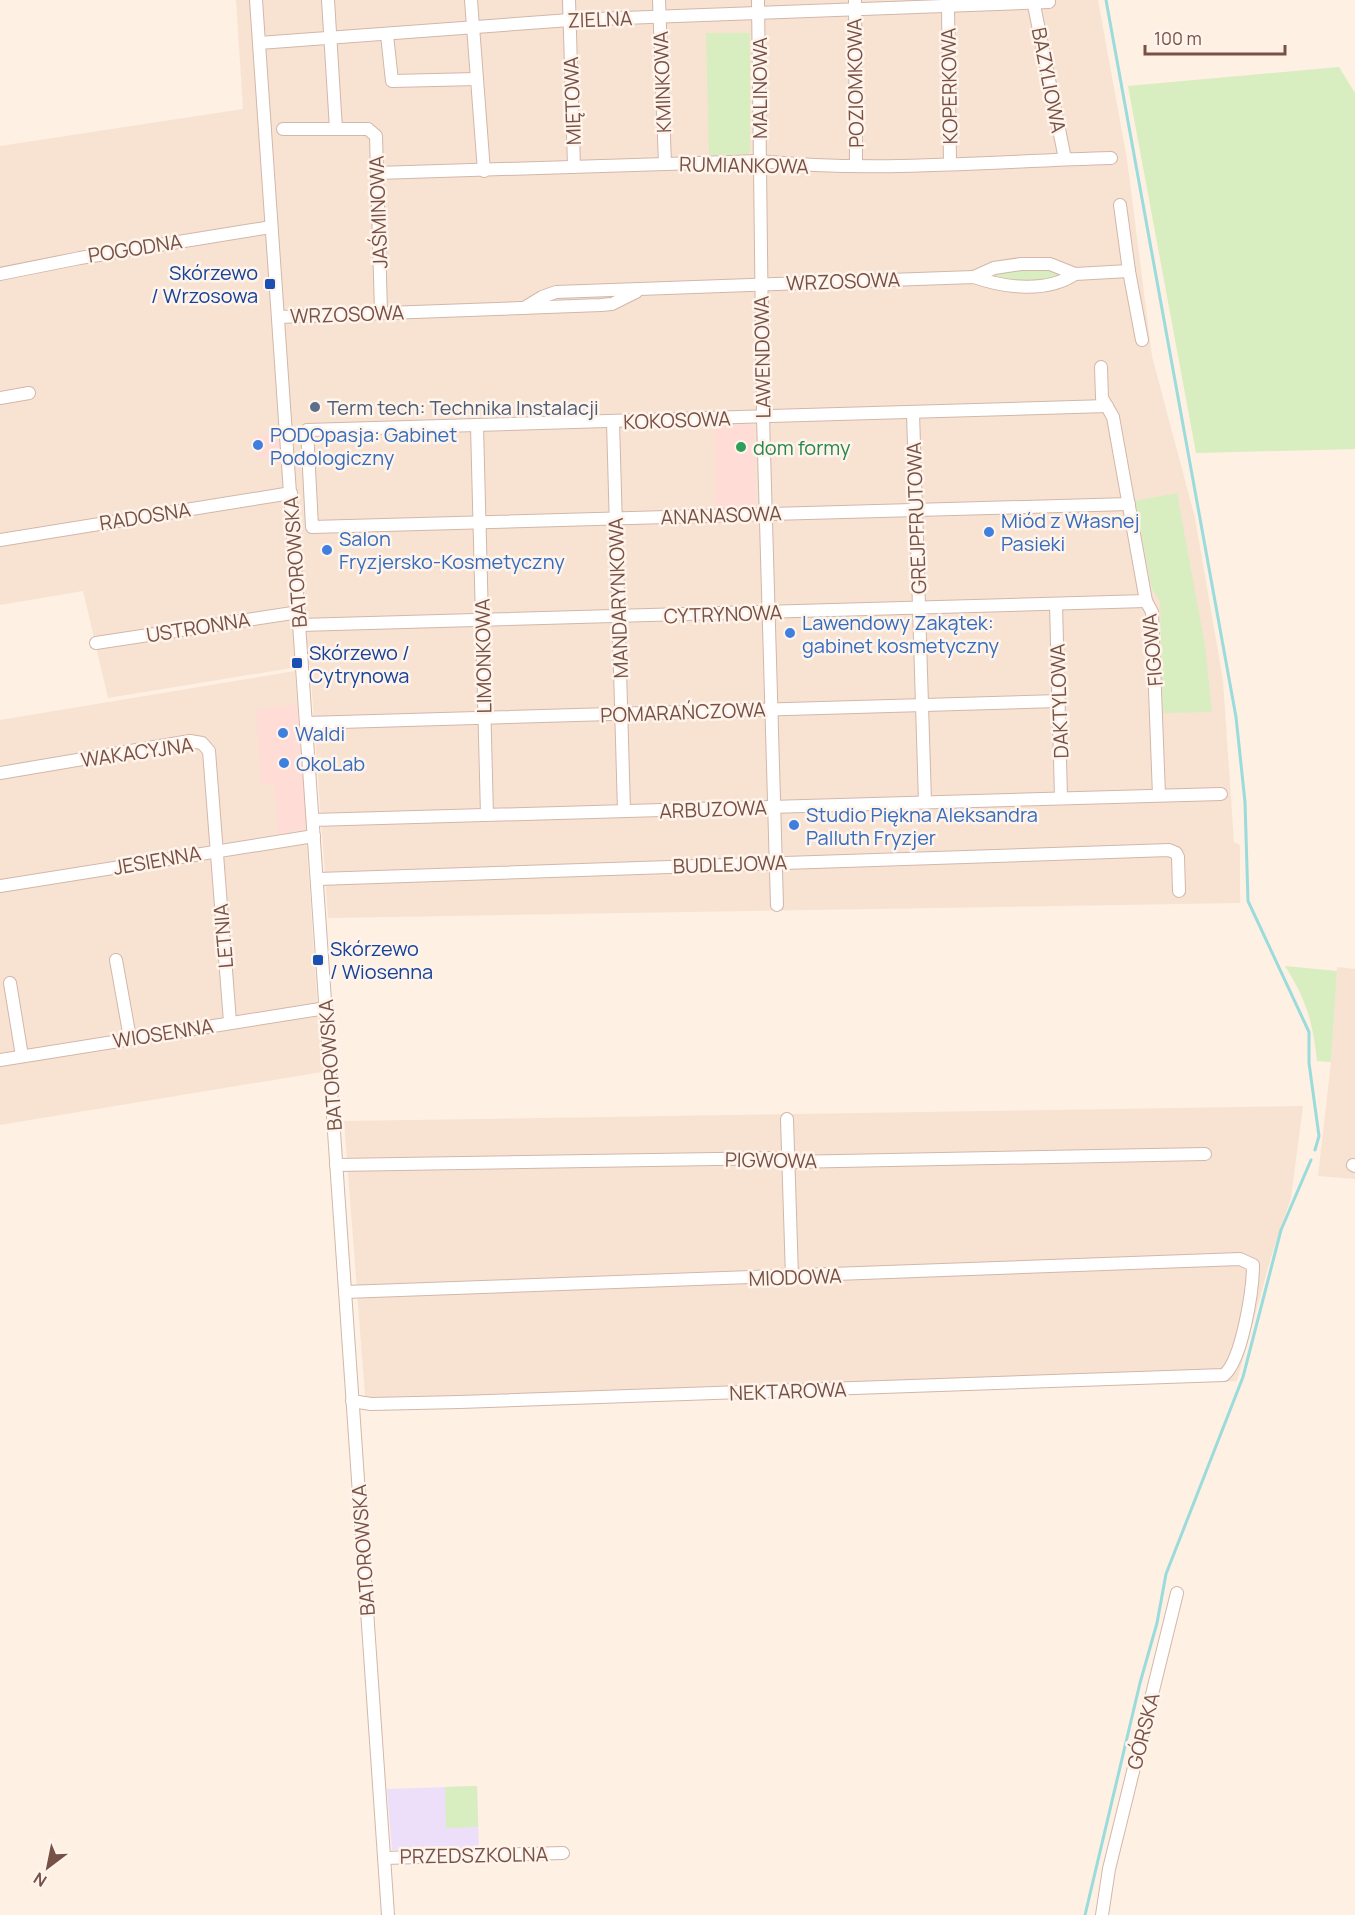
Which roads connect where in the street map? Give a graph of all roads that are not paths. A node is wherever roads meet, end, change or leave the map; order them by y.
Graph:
1 (256, 0) edge
2 (328, 0) edge
3 (471, 0) edge
4 (569, 0) edge
5 (659, 0) edge
6 (758, 0) edge
7 (1033, 2) edge
8 (1049, 2) dead end
9 (854, 5) edge
10 (948, 8) junction
11 (758, 15) junction
12 (660, 17) junction
13 (570, 20) junction
14 (473, 27) junction
15 (387, 35) junction
16 (330, 39) junction
17 (259, 43) junction
18 (477, 79) junction
19 (283, 129) dead end
20 (336, 129) junction
21 (1112, 158) dead end
22 (1065, 159) junction
23 (760, 161) junction
24 (664, 164) junction
25 (950, 164) junction
26 (856, 165) junction
27 (574, 167) junction
28 (484, 171) junction
29 (377, 173) junction
30 (1120, 205) dead end
31 (271, 226) junction
32 (1129, 271) junction
33 (0, 274) edge
34 (1075, 274) junction
35 (974, 277) junction
36 (760, 284) junction
37 (381, 312) junction
38 (278, 317) junction
39 (1142, 340) dead end
40 (1101, 367) dead end
41 (29, 393) dead end
42 (0, 398) edge
43 (1107, 406) junction
44 (913, 413) junction
45 (763, 417) junction
46 (613, 422) junction
47 (477, 426) junction
48 (291, 493) junction
49 (1129, 504) junction
50 (916, 510) junction
51 (766, 514) junction
52 (616, 518) junction
53 (479, 523) junction
54 (312, 527) joint
55 (0, 540) edge
56 (1146, 601) junction
57 (1056, 604) junction
58 (918, 608) junction
59 (299, 612) junction
60 (769, 613) junction
61 (619, 616) junction
62 (482, 620) junction
63 (300, 625) junction
64 (96, 643) dead end
65 (1059, 701) junction
66 (921, 705) junction
67 (772, 709) junction
68 (621, 713) junction
69 (485, 718) junction
70 (306, 723) junction
71 (0, 773) edge
72 (1221, 794) dead end
73 (1159, 795) junction
74 (1061, 798) junction
75 (925, 802) junction
76 (775, 807) junction
77 (624, 811) junction
78 (487, 815) junction
79 (313, 820) junction
80 (314, 836) junction
81 (216, 849) junction
82 (775, 862) junction
83 (318, 879) junction
84 (0, 886) edge
85 (1179, 891) dead end
86 (777, 905) dead end
87 (116, 960) dead end
88 (10, 983) dead end
89 (326, 1008) junction
90 (230, 1022) junction
91 (130, 1038) junction
92 (22, 1056) junction
93 (0, 1060) edge
94 (787, 1119) dead end
95 (1205, 1154) dead end
96 (788, 1162) junction
97 (336, 1165) junction
98 (792, 1277) junction
99 (345, 1292) junction
100 (1224, 1376) joint
101 (352, 1401) junction
102 (1177, 1593) dead end
103 (563, 1853) dead end
104 (384, 1858) junction
105 (388, 1915) edge
106 (1102, 1915) edge

1 - 17 street, BATOROWSKA
2 - 16 street
3 - 14 street
4 - 13 street, MIĘTOWA
5 - 12 street, KMINKOWA
6 - 11 street, MALINOWA
7 - 8 street, ZIELNA
7 - 10 street, ZIELNA
7 - 22 street, BAZYLIOWA
9 - 10 street, ZIELNA
9 - 11 street, ZIELNA
9 - 26 street, POZIOMKOWA
10 - 25 street, KOPERKOWA
11 - 12 street, ZIELNA
11 - 23 street, MALINOWA
12 - 13 street, ZIELNA
12 - 24 street, KMINKOWA
13 - 14 street, ZIELNA
13 - 27 street, MIĘTOWA
14 - 15 street, ZIELNA
14 - 18 street
15 - 16 street, ZIELNA
15 - 18 street
16 - 17 street, ZIELNA
16 - 20 street
17 - 31 street, BATOROWSKA
18 - 28 street
19 - 20 street, JAŚMINOWA
20 - 29 street, JAŚMINOWA
21 - 22 street, RUMIANKOWA
22 - 25 street, RUMIANKOWA
23 - 24 street, RUMIANKOWA
23 - 26 street, RUMIANKOWA
23 - 36 street, MALINOWA
24 - 27 street, RUMIANKOWA
25 - 26 street, RUMIANKOWA
27 - 28 street, RUMIANKOWA
28 - 29 street, RUMIANKOWA
29 - 37 street, JAŚMINOWA
30 - 32 street
31 - 33 street, POGODNA
31 - 38 street, BATOROWSKA
32 - 34 street, WRZOSOWA
32 - 39 street
34 - 35 street, WRZOSOWA
34 - 35 street, WRZOSOWA
35 - 36 street, WRZOSOWA
36 - 37 street, WRZOSOWA
36 - 45 street, LAWENDOWA
37 - 38 street, WRZOSOWA
38 - 48 street, BATOROWSKA
40 - 43 street, FIGOWA
41 - 42 street
43 - 44 street, KOKOSOWA
43 - 49 street, FIGOWA
44 - 45 street, KOKOSOWA
44 - 50 street, GREJPFRUTOWA
45 - 46 street, KOKOSOWA
45 - 51 street, LAWENDOWA
46 - 47 street, KOKOSOWA
46 - 52 street, MANDARYNKOWA
47 - 53 street, LIMONKOWA
47 - 54 street, KOKOSOWA
48 - 55 street, RADOSNA
48 - 59 street, BATOROWSKA
49 - 50 street, ANANASOWA
49 - 56 street, FIGOWA
50 - 51 street, ANANASOWA
50 - 58 street, GREJPFRUTOWA
51 - 52 street, ANANASOWA
51 - 60 street, LAWENDOWA
52 - 53 street, ANANASOWA
52 - 61 street, MANDARYNKOWA
53 - 54 street, ANANASOWA
53 - 62 street, LIMONKOWA
56 - 57 street, CYTRYNOWA
56 - 73 street, FIGOWA
57 - 58 street, CYTRYNOWA
57 - 65 street, DAKTYLOWA
58 - 60 street, CYTRYNOWA
58 - 66 street, GREJPFRUTOWA
59 - 63 street, BATOROWSKA
59 - 64 street, USTRONNA
60 - 61 street, CYTRYNOWA
60 - 67 street, LAWENDOWA
61 - 62 street, CYTRYNOWA
61 - 68 street, MANDARYNKOWA
62 - 63 street, CYTRYNOWA
62 - 69 street, LIMONKOWA
63 - 70 street, BATOROWSKA
65 - 66 street, POMARAŃCZOWA
65 - 74 street, DAKTYLOWA
66 - 67 street, POMARAŃCZOWA
66 - 75 street, GREJPFRUTOWA
67 - 68 street, POMARAŃCZOWA
67 - 76 street, LAWENDOWA
68 - 69 street, POMARAŃCZOWA
68 - 77 street, MANDARYNKOWA
69 - 70 street, POMARAŃCZOWA
69 - 78 street, LIMONKOWA
70 - 79 street, BATOROWSKA
71 - 81 street, WAKACYJNA
72 - 73 street, ARBUZOWA
73 - 74 street, ARBUZOWA
74 - 75 street, ARBUZOWA
75 - 76 street, ARBUZOWA
76 - 77 street, ARBUZOWA
76 - 82 street, LAWENDOWA
77 - 78 street, ARBUZOWA
78 - 79 street, ARBUZOWA
79 - 80 street, BATOROWSKA
80 - 81 street, JESIENNA
80 - 83 street, BATOROWSKA
81 - 84 street, JESIENNA
81 - 90 street, LETNIA
82 - 83 street, BUDLEJOWA
82 - 85 street, BUDLEJOWA
82 - 86 street, LAWENDOWA
83 - 89 street, BATOROWSKA
87 - 91 street
88 - 92 street
89 - 90 street, WIOSENNA
89 - 97 street, BATOROWSKA
90 - 91 street, WIOSENNA
91 - 92 street, WIOSENNA
92 - 93 street, WIOSENNA
94 - 96 street
95 - 96 street, PIGWOWA
96 - 97 street, PIGWOWA
96 - 98 street
97 - 99 street, BATOROWSKA
98 - 99 street, MIODOWA
98 - 100 street, MIODOWA
99 - 101 street, BATOROWSKA
100 - 101 street, NEKTAROWA
101 - 104 street, BATOROWSKA
102 - 106 street, GÓRSKA
103 - 104 street, PRZEDSZKOLNA
104 - 105 street, BATOROWSKA

